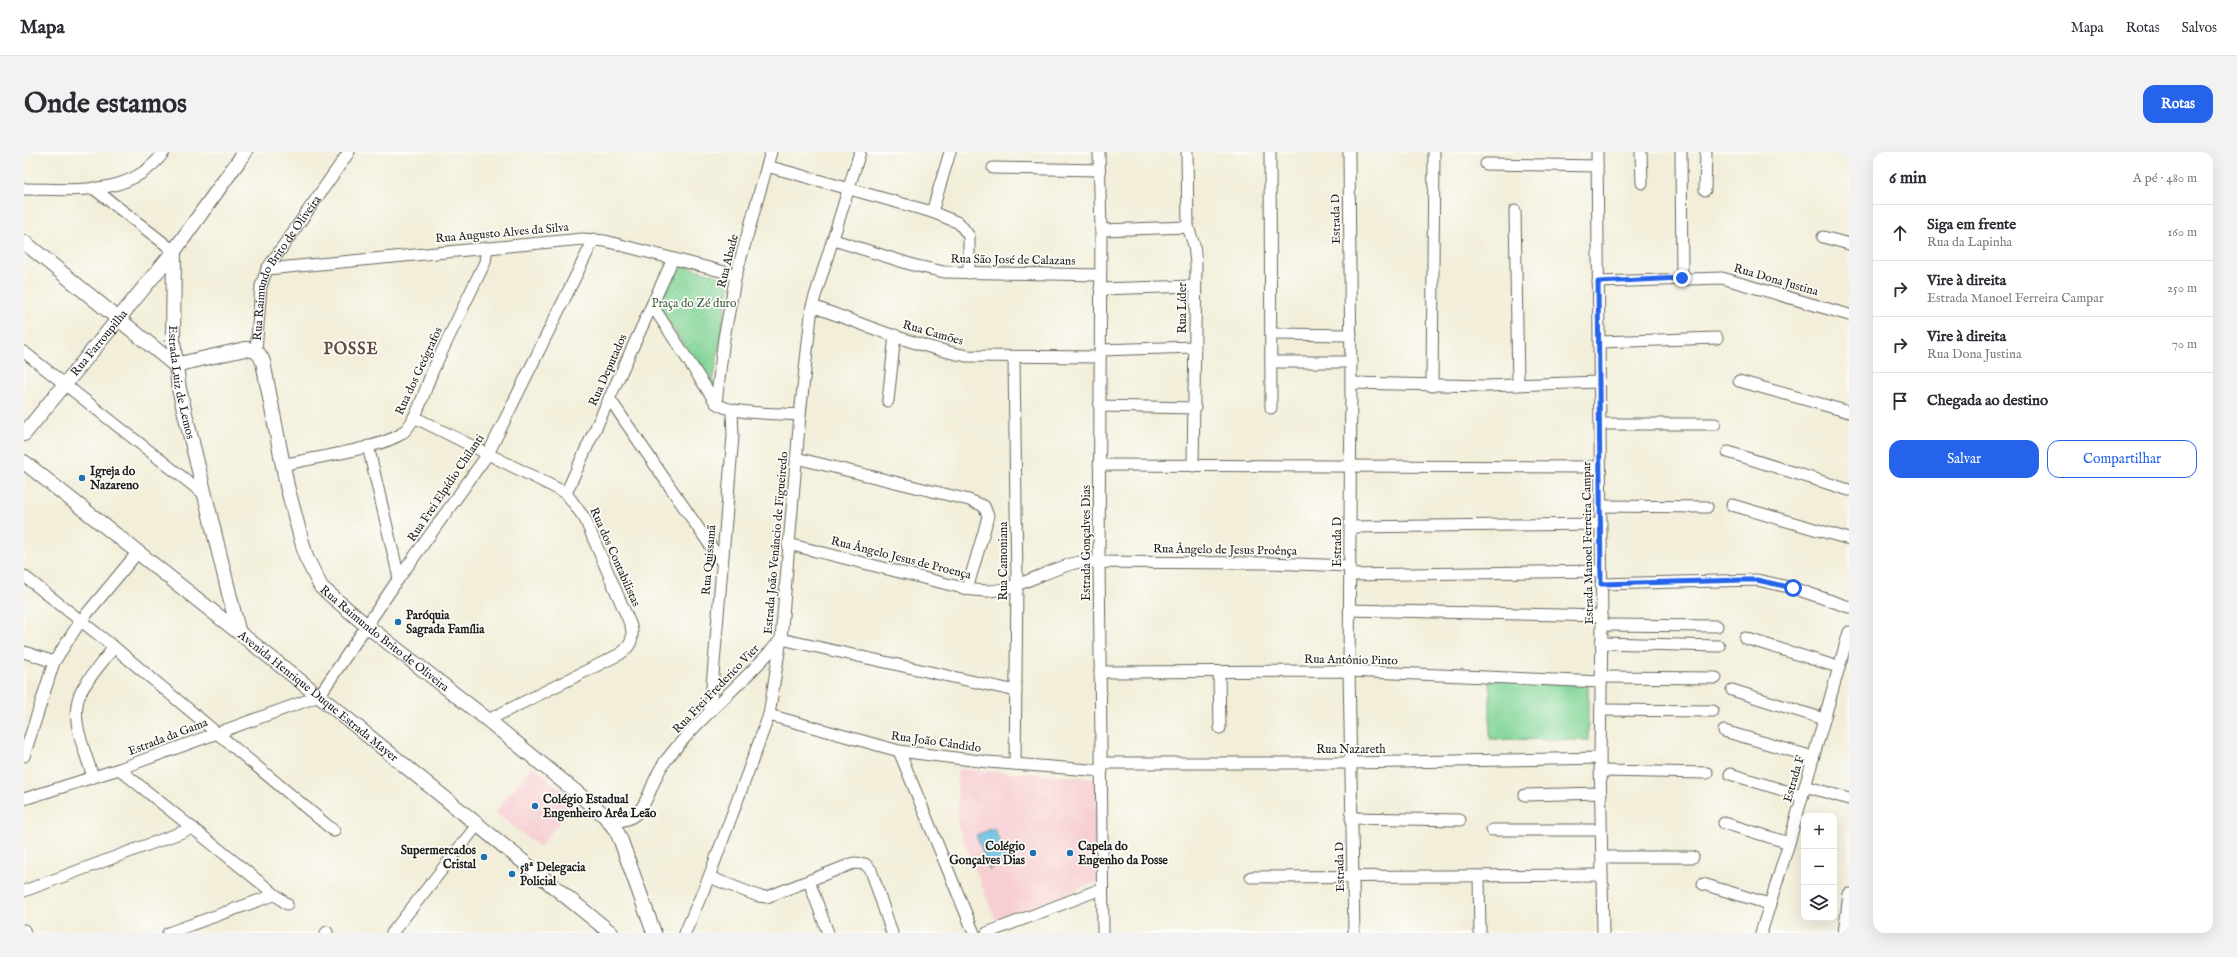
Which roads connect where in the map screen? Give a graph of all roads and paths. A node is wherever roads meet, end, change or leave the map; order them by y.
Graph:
1 (164, 152) edge
2 (245, 152) edge
3 (349, 152) edge
4 (771, 152) edge
5 (860, 152) edge
6 (950, 152) edge
7 (1099, 152) edge
8 (1187, 152) edge
9 (1270, 152) edge
10 (1349, 152) edge
11 (1434, 152) edge
12 (1597, 152) edge
13 (1641, 152) edge
14 (1681, 152) edge
15 (1706, 152) edge
16 (1486, 164) dead end
17 (767, 166) junction
18 (1597, 166) junction
19 (993, 168) dead end
20 (1099, 170) junction
21 (1642, 183) dead end
22 (93, 188) junction
23 (24, 189) edge
24 (848, 190) junction
25 (1705, 190) dead end
26 (1515, 211) dead end
27 (932, 212) junction
28 (1188, 227) junction
29 (1101, 230) junction
30 (1823, 236) dead end
31 (594, 239) junction
32 (834, 240) junction
33 (24, 242) edge
34 (1847, 242) edge
35 (487, 248) junction
36 (174, 251) junction
37 (673, 259) junction
38 (267, 268) junction
39 (969, 273) junction
40 (1100, 275) junction
41 (736, 276) junction
42 (1682, 278) junction
43 (1598, 282) junction
44 (1194, 286) junction
45 (1100, 289) junction
46 (652, 305) junction
47 (812, 306) junction
48 (1849, 315) edge
49 (119, 318) junction
50 (1272, 334) junction
51 (895, 335) junction
52 (1351, 335) junction
53 (1717, 338) dead end
54 (1600, 342) junction
55 (1195, 347) junction
56 (256, 351) junction
57 (24, 352) edge
58 (1100, 354) junction
59 (1014, 358) junction
60 (1272, 362) junction
61 (1351, 362) junction
62 (175, 365) junction
63 (1739, 381) dead end
64 (1598, 382) junction
65 (1351, 383) junction
66 (64, 384) junction
67 (1518, 385) junction
68 (1432, 386) junction
69 (609, 398) junction
70 (888, 401) dead end
71 (716, 402) junction
72 (1099, 406) junction
73 (1194, 408) junction
74 (1271, 408) dead end
75 (732, 411) junction
76 (1849, 412) edge
77 (800, 415) junction
78 (414, 417) junction
79 (1600, 424) junction
80 (1715, 424) dead end
81 (24, 434) edge
82 (368, 446) junction
83 (1728, 452) dead end
84 (488, 454) junction
85 (796, 458) junction
86 (24, 462) edge
87 (282, 465) junction
88 (1099, 465) junction
89 (1350, 465) junction
90 (1193, 466) junction
91 (1600, 467) junction
92 (1849, 490) edge
93 (566, 492) junction
94 (205, 495) junction
95 (1732, 505) dead end
96 (1600, 506) junction
97 (1707, 507) dead end
98 (1600, 524) junction
99 (1351, 527) junction
100 (1849, 539) edge
101 (788, 544) junction
102 (138, 552) junction
103 (1099, 560) junction
104 (721, 561) junction
105 (1350, 570) junction
106 (1600, 571) junction
107 (24, 576) edge
108 (399, 578) junction
109 (1017, 584) junction
110 (1601, 584) junction
111 (967, 590) junction
112 (1849, 607) edge
113 (1350, 610) junction
114 (1602, 621) junction
115 (80, 622) junction
116 (367, 626) junction
117 (1717, 626) dead end
118 (238, 630) junction
119 (1849, 632) edge
120 (1745, 638) dead end
121 (781, 639) junction
122 (1601, 643) junction
123 (1719, 646) dead end
124 (114, 647) junction
125 (24, 652) edge
126 (54, 662) junction
127 (1838, 667) junction
128 (1349, 671) junction
129 (1100, 672) junction
130 (1219, 673) junction
131 (1716, 678) dead end
132 (1601, 679) junction
133 (1732, 690) dead end
134 (1016, 691) junction
135 (319, 696) junction
136 (1601, 710) junction
137 (710, 711) junction
138 (1713, 711) dead end
139 (769, 715) junction
140 (1824, 718) junction
141 (488, 720) junction
142 (1220, 728) dead end
143 (1724, 731) dead end
144 (215, 733) junction
145 (899, 751) junction
146 (24, 756) edge
147 (1813, 757) junction
148 (1600, 758) junction
149 (1351, 763) junction
150 (1015, 764) junction
151 (1102, 767) junction
152 (119, 769) junction
153 (1602, 771) junction
154 (1707, 773) dead end
155 (1730, 774) dead end
156 (93, 777) junction
157 (1804, 791) junction
158 (1601, 793) junction
159 (1525, 795) dead end
160 (24, 799) edge
161 (1849, 799) edge
162 (1351, 818) junction
163 (1460, 820) dead end
164 (609, 821) junction
165 (1724, 823) dead end
166 (478, 824) junction
167 (193, 828) junction
168 (1492, 830) dead end
169 (1601, 830) junction
170 (334, 831) dead end
171 (1789, 843) junction
172 (1602, 857) junction
173 (1693, 857) dead end
174 (1602, 875) junction
175 (1353, 876) junction
176 (709, 877) junction
177 (1251, 877) dead end
178 (1479, 877) junction
179 (809, 881) junction
180 (1702, 884) dead end
181 (1101, 889) junction
182 (24, 892) edge
183 (1849, 894) edge
184 (274, 895) junction
185 (287, 904) dead end
186 (1769, 904) junction
187 (656, 932) edge
188 (683, 932) edge
189 (168, 933) edge
190 (392, 933) edge
191 (611, 933) edge
192 (828, 933) edge
193 (892, 933) edge
194 (974, 933) edge
195 (987, 933) edge
196 (1103, 933) edge
197 (1354, 933) edge
198 (1480, 933) edge
199 (1603, 933) edge
200 (1760, 933) edge
201 (1844, 933) edge

1 - 22 street
2 - 36 main road
3 - 38 street, Rua Raimundo Brito de Oliveira
4 - 17 street, Rua Abade
5 - 24 street, Estrada João Venâncio de Figueiredo
6 - 27 street
7 - 20 street, Estrada Gonçalves Dias
8 - 28 street, Rua Líder
9 - 50 street
10 - 52 street, Estrada D
11 - 68 street
12 - 18 street, Estrada Manoel Ferreira Campar
13 - 21 street
14 - 42 street
15 - 25 street
16 - 18 street
17 - 24 street
17 - 41 street, Rua Abade
18 - 43 street, Estrada Manoel Ferreira Campar
19 - 20 street
20 - 29 street, Estrada Gonçalves Dias
22 - 23 street
22 - 36 street
24 - 27 street
24 - 32 street, Estrada João Venâncio de Figueiredo
26 - 67 street
27 - 39 street
28 - 29 street
28 - 44 street, Rua Líder
29 - 40 street, Estrada Gonçalves Dias
30 - 34 street
31 - 35 street, Rua Augusto Alves da Silva
31 - 37 street, Rua Augusto Alves da Silva
31 - 84 street, Rua Frei Elpídio Chilanti
32 - 39 street, Rua São José de Calazans
32 - 47 street, Estrada João Venâncio de Figueiredo
33 - 49 main road
35 - 38 street, Rua Augusto Alves da Silva
35 - 78 street, Rua dos Geógrafos
36 - 49 main road, Rua Farroupilha
36 - 62 main road, Estrada Luiz de Lemos
37 - 41 street, Rua Augusto Alves da Silva
37 - 46 street, Rua Deputados
38 - 56 street, Rua Raimundo Brito de Oliveira
39 - 40 street, Rua São José de Calazans
40 - 45 street, Estrada Gonçalves Dias
41 - 71 street, Rua Abade
42 - 43 street, Rua Dona Justina
42 - 48 street, Rua Dona Justina
43 - 54 street, Estrada Manoel Ferreira Campar
44 - 45 street
44 - 55 street, Rua Líder
45 - 58 street, Estrada Gonçalves Dias
46 - 69 street, Rua Deputados
46 - 71 street
47 - 51 street, Rua Camões
47 - 77 street, Estrada João Venâncio de Figueiredo
49 - 62 main road
49 - 66 main road, Rua Farroupilha
50 - 52 street
50 - 60 street
51 - 59 street, Rua Camões
51 - 70 street
52 - 61 street, Estrada D
53 - 54 street
54 - 64 street, Estrada Manoel Ferreira Campar
55 - 58 street, Rua Camões
55 - 73 street, Rua Líder
56 - 62 main road
56 - 87 main road, Rua Raimundo Brito de Oliveira
57 - 66 street
58 - 59 street, Rua Camões
58 - 72 street, Estrada Gonçalves Dias
59 - 109 street, Rua Camoniana
60 - 61 street
60 - 74 street
61 - 65 street, Estrada D
62 - 94 main road, Estrada Luiz de Lemos
63 - 76 street
64 - 67 street
64 - 79 street, Estrada Manoel Ferreira Campar
65 - 68 street
65 - 89 street, Estrada D
66 - 81 main road, Rua Farroupilha
66 - 94 street
67 - 68 street
69 - 93 street, Rua Deputados
69 - 104 street
71 - 75 street
72 - 73 street
72 - 88 street, Estrada Gonçalves Dias
73 - 90 street, Rua Líder
75 - 77 street
75 - 104 street, Rua Quissamã
77 - 85 street, Estrada João Venâncio de Figueiredo
78 - 82 street, Rua dos Geógrafos
78 - 84 street, Rua dos Contabilistas
79 - 80 street
79 - 91 street, Estrada Manoel Ferreira Campar
82 - 87 street, Rua dos Geógrafos
82 - 108 street
83 - 92 street
84 - 93 street, Rua dos Contabilistas
84 - 108 street, Rua Frei Elpídio Chilanti
85 - 101 street, Estrada João Venâncio de Figueiredo
85 - 111 street
86 - 102 main road, Avenida Henrique Duque Estrada Mayer
87 - 116 main road, Rua Raimundo Brito de Oliveira
88 - 90 street
88 - 103 street, Estrada Gonçalves Dias
89 - 90 street
89 - 91 street
89 - 99 street, Estrada D
91 - 96 street, Estrada Manoel Ferreira Campar
93 - 141 street, Rua dos Contabilistas
94 - 118 main road, Estrada Luiz de Lemos
95 - 100 street
96 - 97 street
96 - 98 street, Estrada Manoel Ferreira Campar
98 - 99 street
98 - 106 street, Estrada Manoel Ferreira Campar
99 - 105 street, Estrada D
101 - 111 street, Rua Ângelo Jesus de Proença
101 - 121 street, Estrada João Venâncio de Figueiredo
102 - 115 street
102 - 118 main road, Avenida Henrique Duque Estrada Mayer
103 - 105 street, Rua Ângelo de Jesus Proênça
103 - 109 street, Rua Ângelo Jesus de Proença
103 - 129 street, Estrada Gonçalves Dias
104 - 137 street, Rua Quissamã
105 - 106 street, Rua Ângelo de Jesus Proênça
105 - 113 street, Estrada D
106 - 110 street, Estrada Manoel Ferreira Campar
107 - 115 street
108 - 116 street, Rua Frei Elpídio Chilanti
109 - 111 street, Rua Ângelo Jesus de Proença
109 - 134 street, Rua Camoniana
110 - 112 street
110 - 114 street, Estrada Manoel Ferreira Campar
113 - 114 street
113 - 128 street, Estrada D
114 - 117 street
114 - 122 street, Estrada Manoel Ferreira Campar
115 - 124 street
115 - 126 street
116 - 135 street, Rua Frei Elpídio Chilanti
116 - 141 main road, Rua Raimundo Brito de Oliveira
118 - 135 main road, Avenida Henrique Duque Estrada Mayer
119 - 127 street, Estrada F
120 - 127 street
121 - 134 street
121 - 137 street, Rua Frei Frederico Vier
121 - 139 street, Estrada João Venâncio de Figueiredo
122 - 123 street
122 - 132 street, Estrada Manoel Ferreira Campar
124 - 144 street
124 - 156 street
125 - 126 street
126 - 146 street
127 - 140 street, Estrada F
128 - 130 street, Rua Antônio Pinto
128 - 132 street, Rua Antônio Pinto
128 - 149 street, Estrada D
129 - 130 street, Rua Antônio Pinto
129 - 151 street, Estrada Gonçalves Dias
130 - 142 street
131 - 132 street, Rua Antônio Pinto
132 - 136 street, Estrada Manoel Ferreira Campar
133 - 140 street
134 - 150 street, Rua Camoniana
135 - 144 street, Estrada da Gama
135 - 166 main road, Avenida Henrique Duque Estrada Mayer
136 - 138 street
136 - 148 street, Estrada Manoel Ferreira Campar
137 - 164 street, Rua Frei Frederico Vier
139 - 145 street, Rua João Cândido
139 - 176 street, Estrada João Venâncio de Figueiredo
140 - 147 street, Estrada F
141 - 164 main road, Rua Raimundo Brito de Oliveira
143 - 147 street
144 - 152 street, Estrada da Gama
144 - 170 street
145 - 150 street, Rua João Cândido
145 - 194 street
147 - 157 street, Estrada F
148 - 149 street, Rua Nazareth
148 - 153 street, Estrada Manoel Ferreira Campar
149 - 151 street, Rua Nazareth
149 - 162 street, Estrada D
150 - 151 street, Rua João Cândido
151 - 181 street, Estrada Gonçalves Dias
152 - 156 street, Estrada da Gama
152 - 167 street
153 - 154 street
153 - 158 street, Estrada Manoel Ferreira Campar
155 - 157 street
156 - 160 street, Estrada da Gama
157 - 161 street
157 - 171 street, Estrada F
158 - 159 street
158 - 169 street, Estrada Manoel Ferreira Campar
162 - 163 street
162 - 175 street, Estrada D
164 - 187 main road, Rua Raimundo Brito de Oliveira
165 - 171 street
166 - 190 street
166 - 191 main road, Avenida Henrique Duque Estrada Mayer
167 - 182 street
167 - 184 street
168 - 169 street
169 - 172 street, Estrada Manoel Ferreira Campar
171 - 186 street, Estrada F
172 - 173 street
172 - 174 street, Estrada Manoel Ferreira Campar
174 - 178 street
174 - 199 street, Estrada Manoel Ferreira Campar
175 - 177 street
175 - 178 street
175 - 197 street, Estrada D
176 - 179 street
176 - 188 street, Estrada João Venâncio de Figueiredo
178 - 198 street
179 - 192 street
179 - 193 street
180 - 186 street
181 - 195 street
181 - 196 street, Estrada Gonçalves Dias
183 - 201 street
184 - 185 street
184 - 189 street
186 - 200 street, Estrada F

